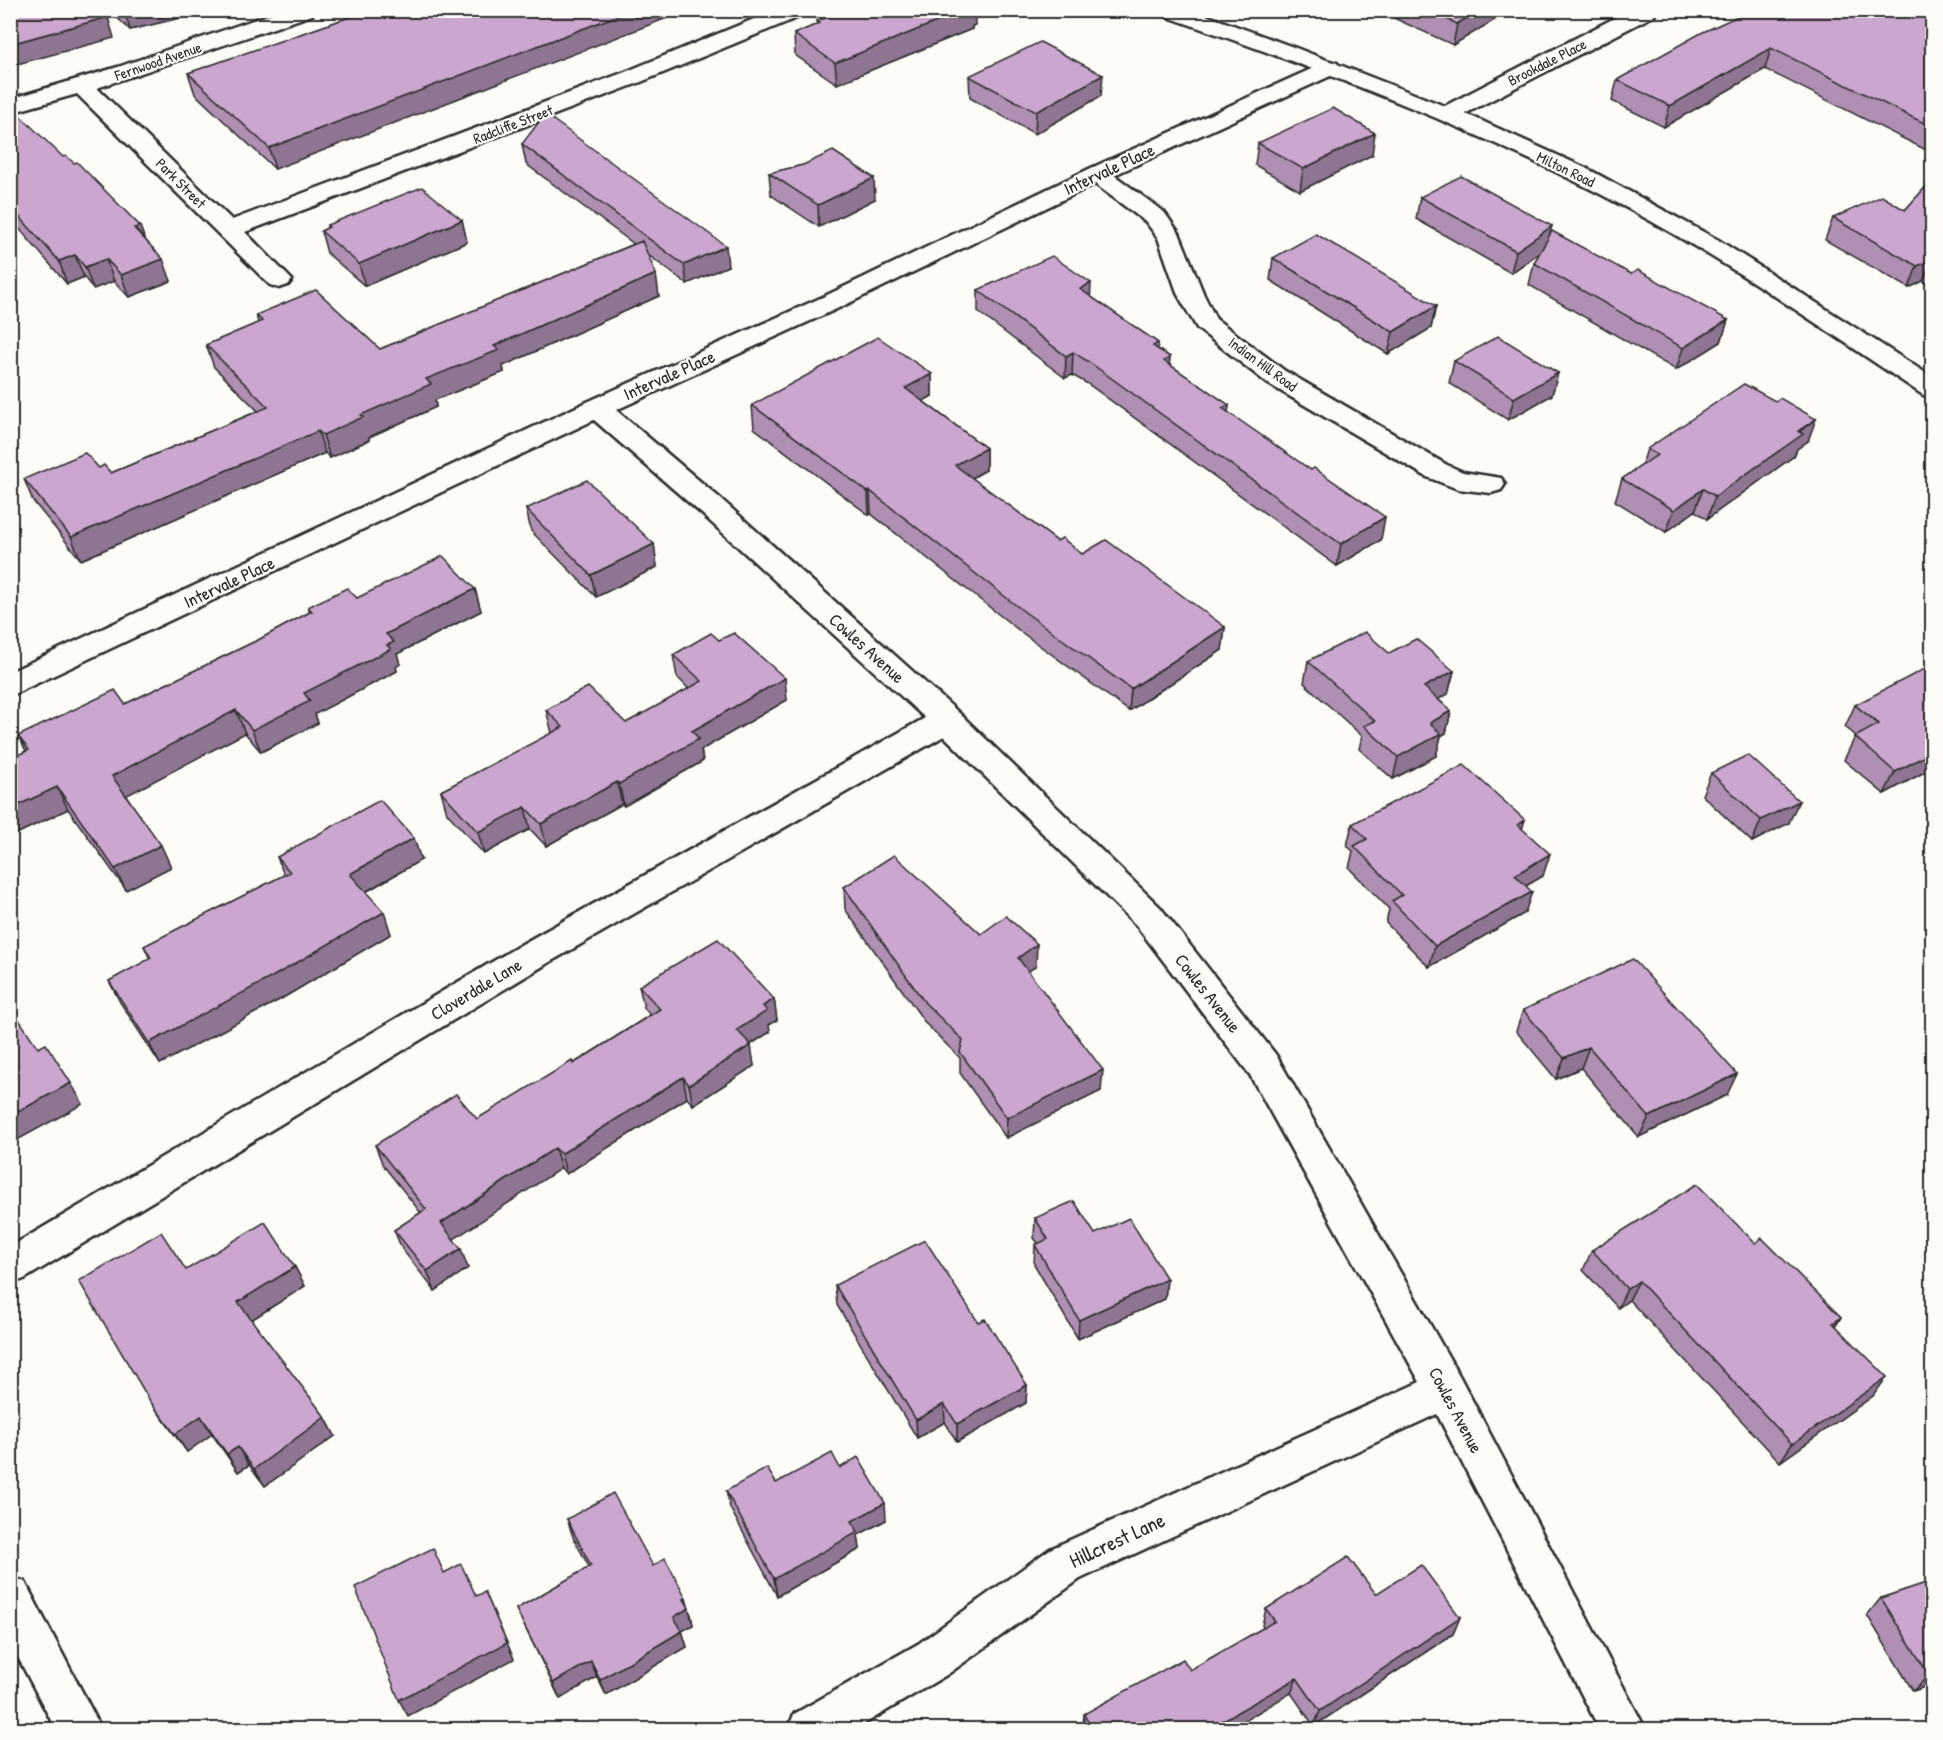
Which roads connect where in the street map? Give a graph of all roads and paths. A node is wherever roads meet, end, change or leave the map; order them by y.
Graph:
1 (304, 10) edge
2 (796, 10) edge
3 (1170, 10) edge
4 (1647, 10) edge
5 (1329, 68) junction
6 (82, 86) junction
7 (10, 106) edge
8 (1447, 114) junction
9 (1097, 174) junction
10 (228, 231) junction
11 (279, 280) dead end
12 (1932, 388) edge
13 (597, 408) junction
14 (1491, 484) dead end
15 (10, 685) edge
16 (946, 720) junction
17 (10, 1267) edge
18 (1446, 1390) junction
19 (10, 1597) edge
20 (80, 1730) edge
21 (810, 1730) edge
22 (1624, 1730) edge

1 - 6 street, Fernwood Avenue
2 - 10 street, Radcliffe Street
3 - 5 street, Milton Road
4 - 8 street, Brookdale Place
5 - 8 street, Milton Road
5 - 9 street, Intervale Place
6 - 7 street, Fernwood Avenue
6 - 10 street, Park Street
8 - 12 street, Milton Road
9 - 13 street, Intervale Place
9 - 14 street, Indian Hill Road
10 - 11 street, Park Street
13 - 15 street, Intervale Place
13 - 16 street, Cowles Avenue
16 - 17 street, Cloverdale Lane
16 - 18 street, Cowles Avenue
18 - 21 street, Hillcrest Lane
18 - 22 street, Cowles Avenue
19 - 20 street

